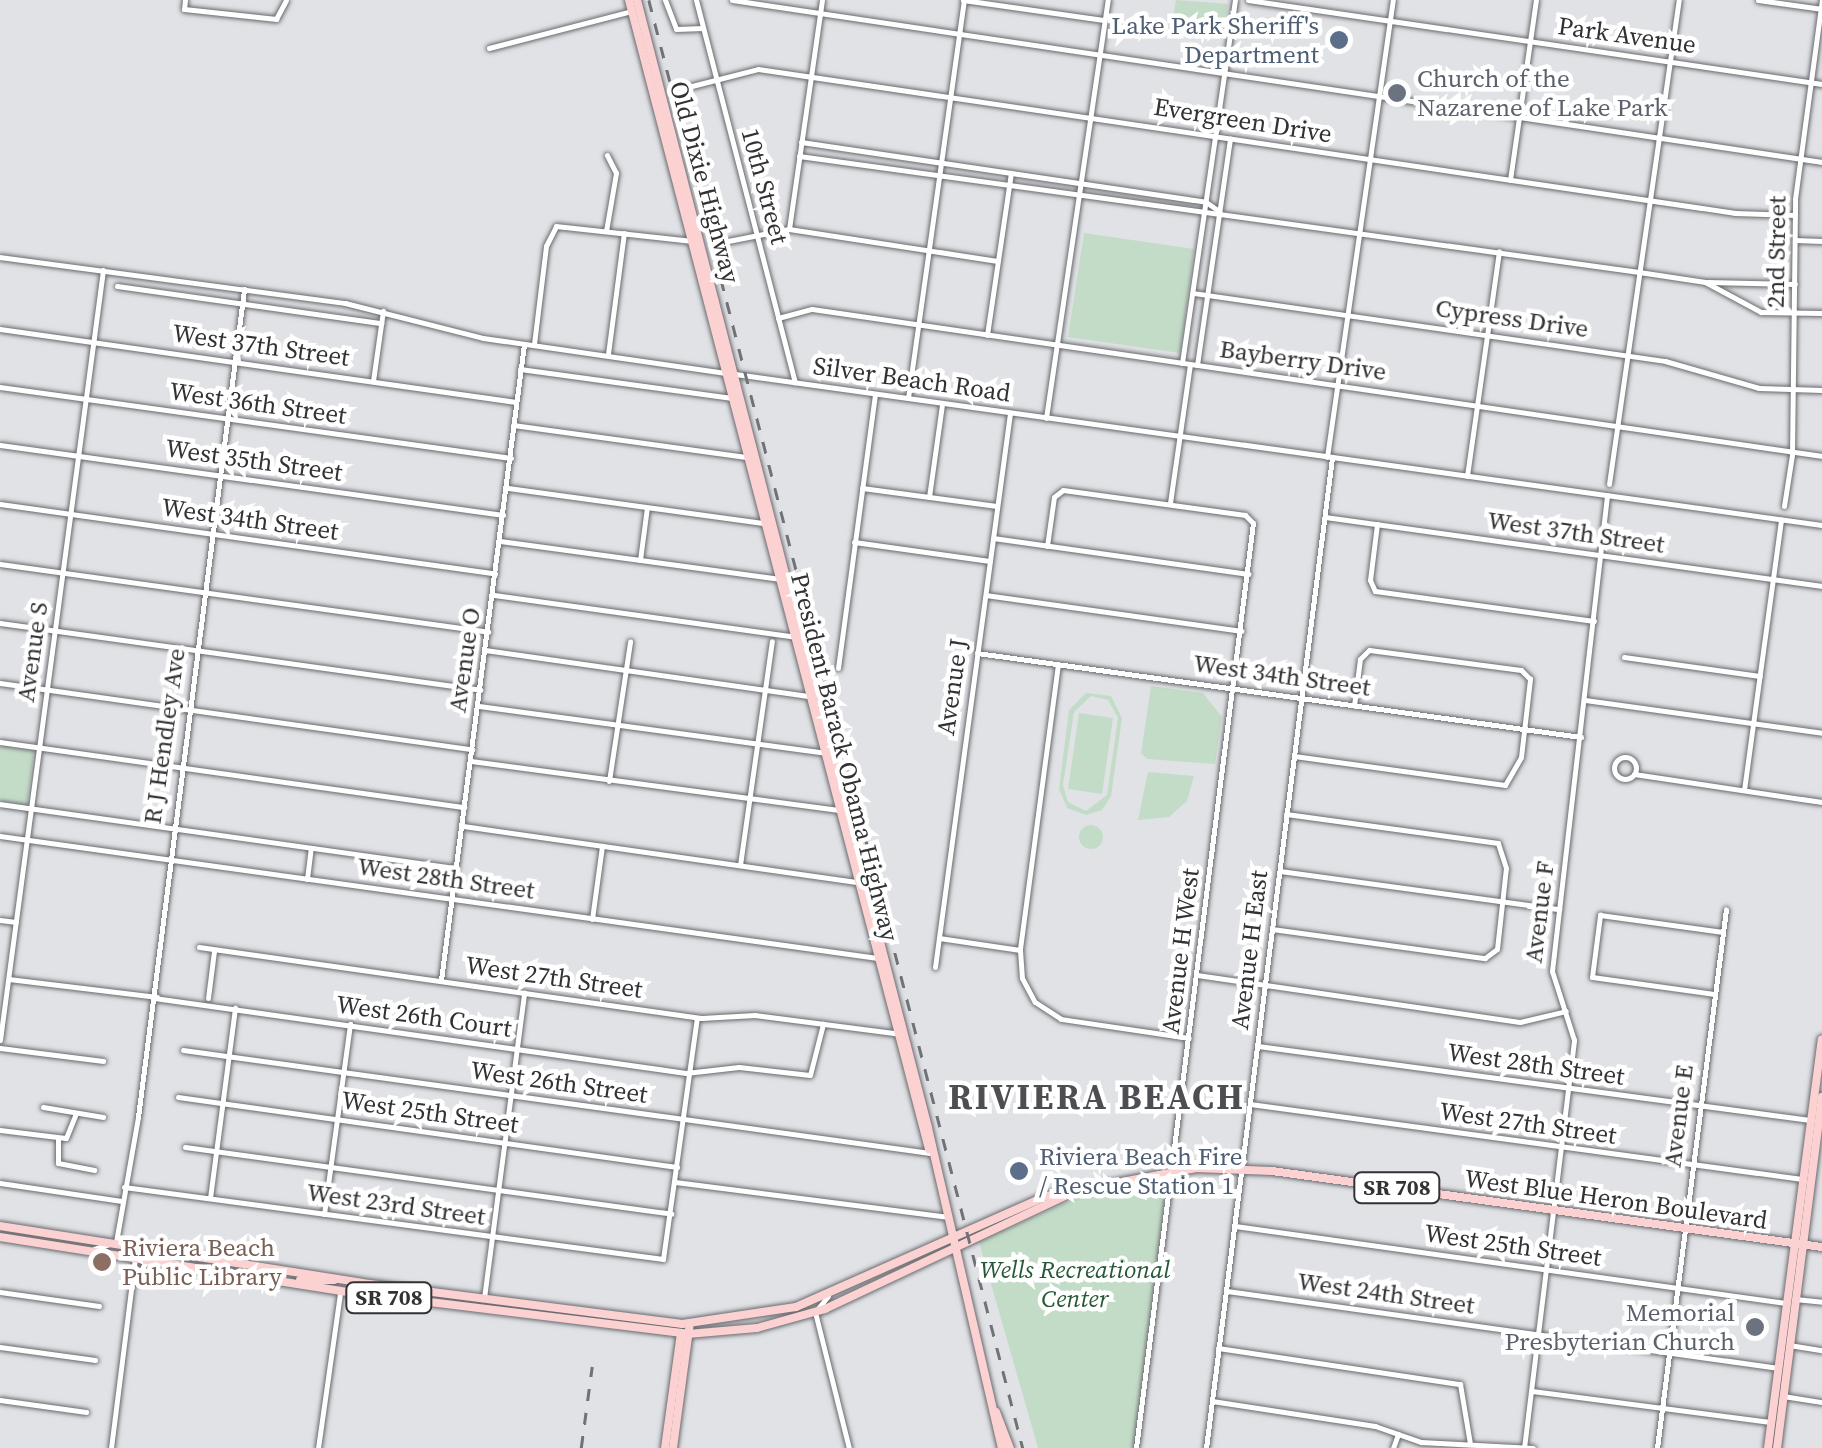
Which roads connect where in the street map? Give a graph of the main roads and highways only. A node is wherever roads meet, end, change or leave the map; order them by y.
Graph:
1 (628, 0) edge
2 (636, 7) edge
3 (730, 373) junction
4 (751, 458) junction
5 (1822, 1040) edge
6 (1818, 1096) edge
7 (1819, 1141) edge
8 (1806, 1182) junction
9 (0, 1226) edge
10 (0, 1237) edge
11 (954, 1244) junction
12 (1798, 1244) junction
13 (1822, 1247) edge
14 (335, 1279) junction
15 (276, 1282) junction
16 (394, 1287) junction
17 (340, 1291) junction
18 (1791, 1301) junction
19 (686, 1324) junction
20 (685, 1334) junction
21 (665, 1448) edge
22 (673, 1448) edge
23 (1006, 1448) edge
24 (1768, 1448) edge
25 (1777, 1448) edge

1 - 2 main road, Old Dixie Highway
2 - 3 main road, Old Dixie Highway
3 - 4 main road, President Barack Obama Highway
3 - 4 main road, President Barack Obama Highway
4 - 11 main road, President Barack Obama Highway
5 - 6 main road
6 - 7 main road
6 - 8 main road
7 - 8 main road
8 - 12 main road
9 - 14 main road, West Blue Heron Boulevard / SR 708
10 - 15 main road, West Blue Heron Boulevard / SR 708
11 - 12 main road, West Blue Heron Boulevard / SR 708
11 - 19 main road, West Blue Heron Boulevard / SR 708
11 - 20 main road, West Blue Heron Boulevard / SR 708
11 - 23 main road, President Barack Obama Highway
12 - 13 main road, West Blue Heron Boulevard
12 - 18 main road
14 - 15 main road
14 - 16 main road, West Blue Heron Boulevard / SR 708
15 - 17 main road, West Blue Heron Boulevard / SR 708
16 - 17 main road
16 - 19 main road, West Blue Heron Boulevard / SR 708
17 - 20 main road, West Blue Heron Boulevard / SR 708
18 - 24 main road
18 - 25 main road
19 - 20 main road
20 - 21 main road
20 - 22 main road

